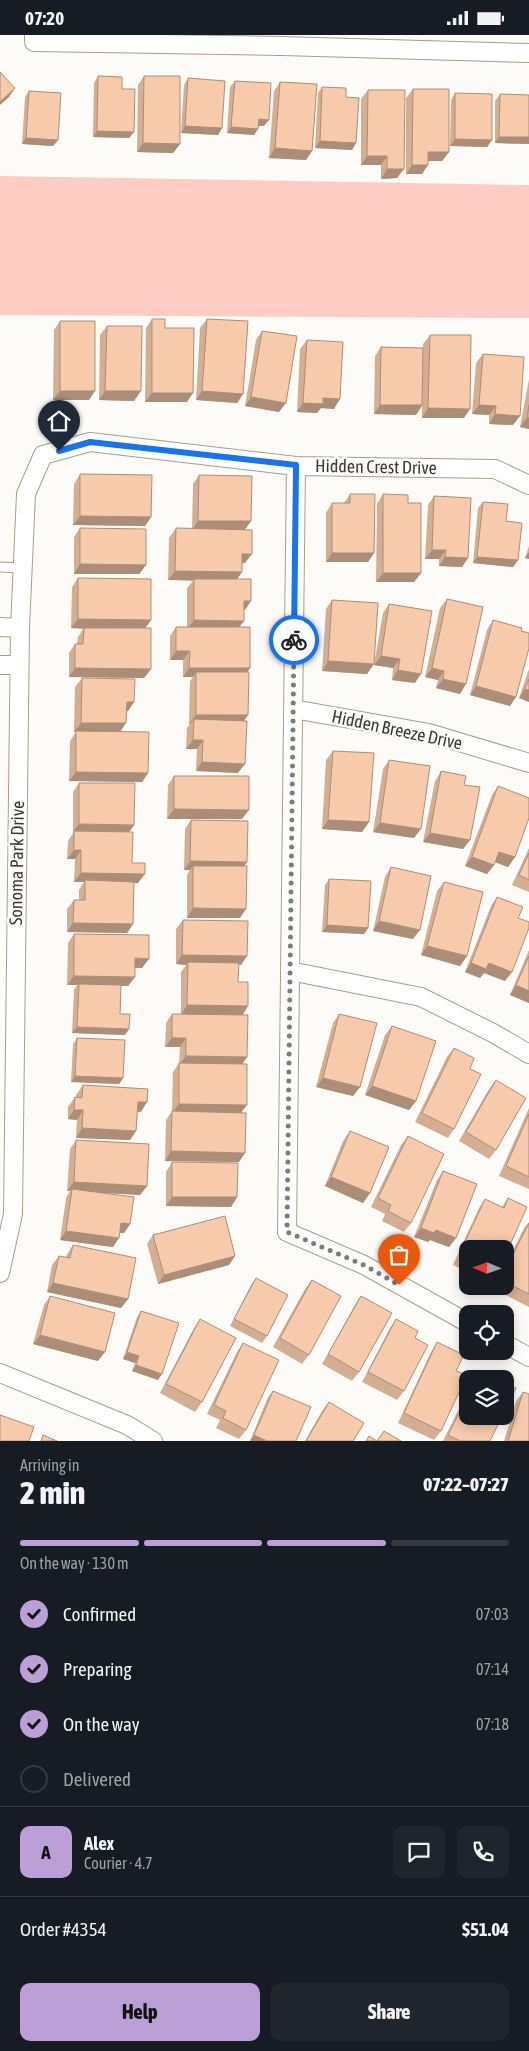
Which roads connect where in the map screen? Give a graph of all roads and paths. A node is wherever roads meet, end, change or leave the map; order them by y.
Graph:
1 (34, 39) edge
2 (282, 40) edge
3 (529, 53) edge
4 (43, 455) joint
5 (296, 465) junction
6 (529, 485) edge
7 (0, 567) edge
8 (22, 568) junction
9 (0, 627) edge
10 (20, 628) junction
11 (0, 665) edge
12 (19, 665) junction
13 (293, 709) junction
14 (529, 763) edge
15 (290, 971) junction
16 (529, 1054) edge
17 (0, 1273) edge
18 (459, 1318) edge
19 (514, 1349) edge
20 (529, 1357) edge
21 (0, 1373) edge
22 (153, 1441) edge

1 - 2 street
2 - 3 street
4 - 5 street, Hidden Crest Drive
4 - 8 street, Sonoma Park Drive
5 - 6 street, Hidden Crest Drive
5 - 13 street
7 - 8 lane
8 - 10 street, Sonoma Park Drive
9 - 10 street
10 - 12 street, Sonoma Park Drive
11 - 12 street
12 - 17 street, Sonoma Park Drive
13 - 14 street, Hidden Breeze Drive
13 - 15 street
15 - 16 street
15 - 18 street
19 - 20 street
21 - 22 street

